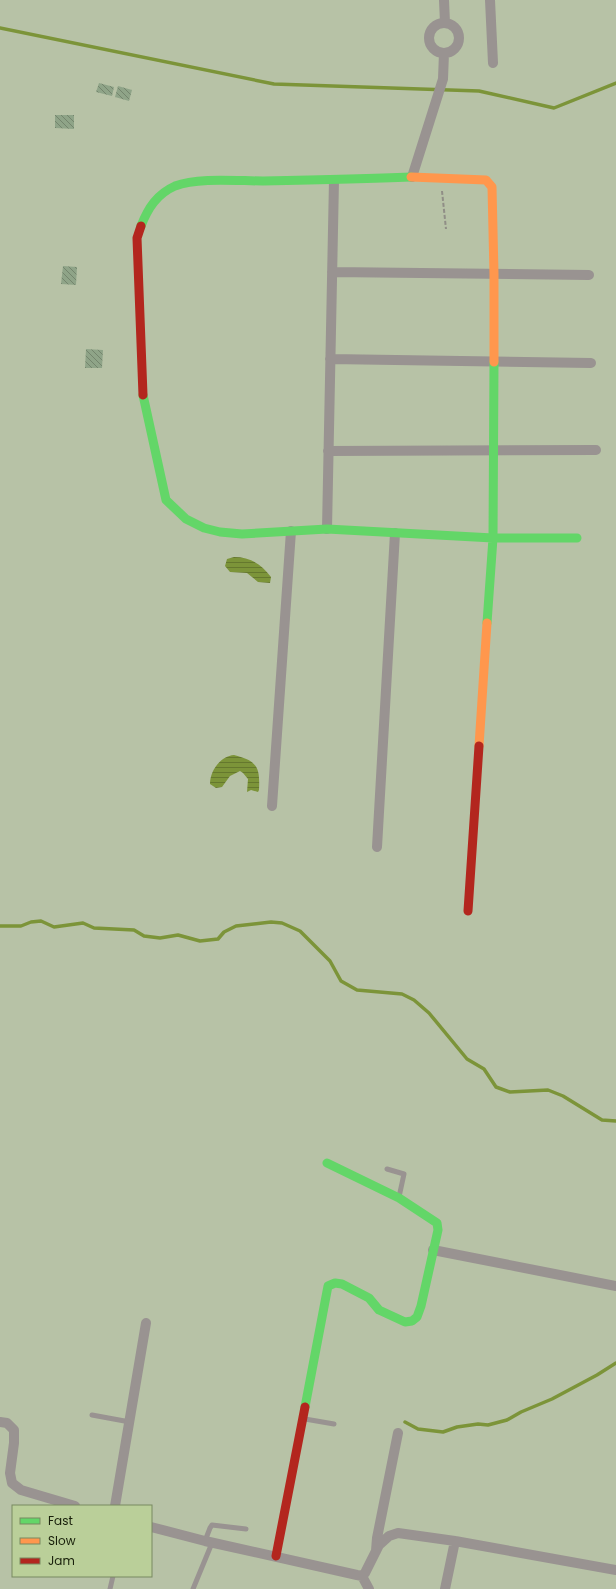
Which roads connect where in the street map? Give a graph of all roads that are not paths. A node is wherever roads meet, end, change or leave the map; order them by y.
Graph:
1 (444, 0) edge
2 (490, 0) edge
3 (445, 24) junction
4 (444, 53) junction
5 (493, 63) dead end
6 (412, 177) junction
7 (334, 180) junction
8 (332, 272) junction
9 (494, 274) junction
10 (589, 275) dead end
11 (330, 359) junction
12 (493, 362) junction
13 (591, 363) dead end
14 (493, 450) junction
15 (596, 450) dead end
16 (328, 451) junction
17 (327, 529) junction
18 (291, 531) junction
19 (395, 533) junction
20 (493, 538) junction
21 (577, 538) dead end
22 (272, 806) dead end
23 (377, 847) dead end
24 (468, 911) dead end
25 (326, 1163) dead end
26 (387, 1169) dead end
27 (398, 1198) junction
28 (433, 1250) junction
29 (616, 1286) edge
30 (146, 1323) dead end
31 (92, 1415) dead end
32 (302, 1419) junction
33 (0, 1422) edge
34 (130, 1422) junction
35 (334, 1424) dead end
36 (398, 1433) dead end
37 (72, 1505) edge
38 (115, 1505) edge
39 (152, 1527) edge
40 (246, 1528) dead end
41 (455, 1541) junction
42 (208, 1542) junction
43 (376, 1551) junction
44 (276, 1556) junction
45 (616, 1570) edge
46 (362, 1576) junction
47 (113, 1577) edge
48 (110, 1589) edge
49 (193, 1589) edge
50 (369, 1589) edge
51 (445, 1589) edge

1 - 3 street
2 - 5 street
3 - 4 street
3 - 4 street
4 - 6 street
6 - 7 street
6 - 9 street
7 - 8 street
7 - 18 street
8 - 9 street
8 - 11 street
9 - 10 street
9 - 12 street
11 - 12 street
11 - 16 street
12 - 13 street
12 - 14 street
14 - 15 street
14 - 16 street
14 - 20 street
16 - 17 street
17 - 18 street
17 - 19 street
18 - 22 street
19 - 20 street
19 - 23 street
20 - 21 street
20 - 24 street
25 - 27 street
26 - 27 lane
27 - 28 street
28 - 29 street
28 - 32 street
30 - 34 street
31 - 34 lane
32 - 35 lane
32 - 44 street
33 - 37 street
34 - 38 street
36 - 43 street
39 - 42 street
40 - 42 lane
41 - 43 street
41 - 45 street
41 - 51 street
42 - 44 street
42 - 49 lane
43 - 46 street
44 - 46 street
46 - 50 street
47 - 48 lane

